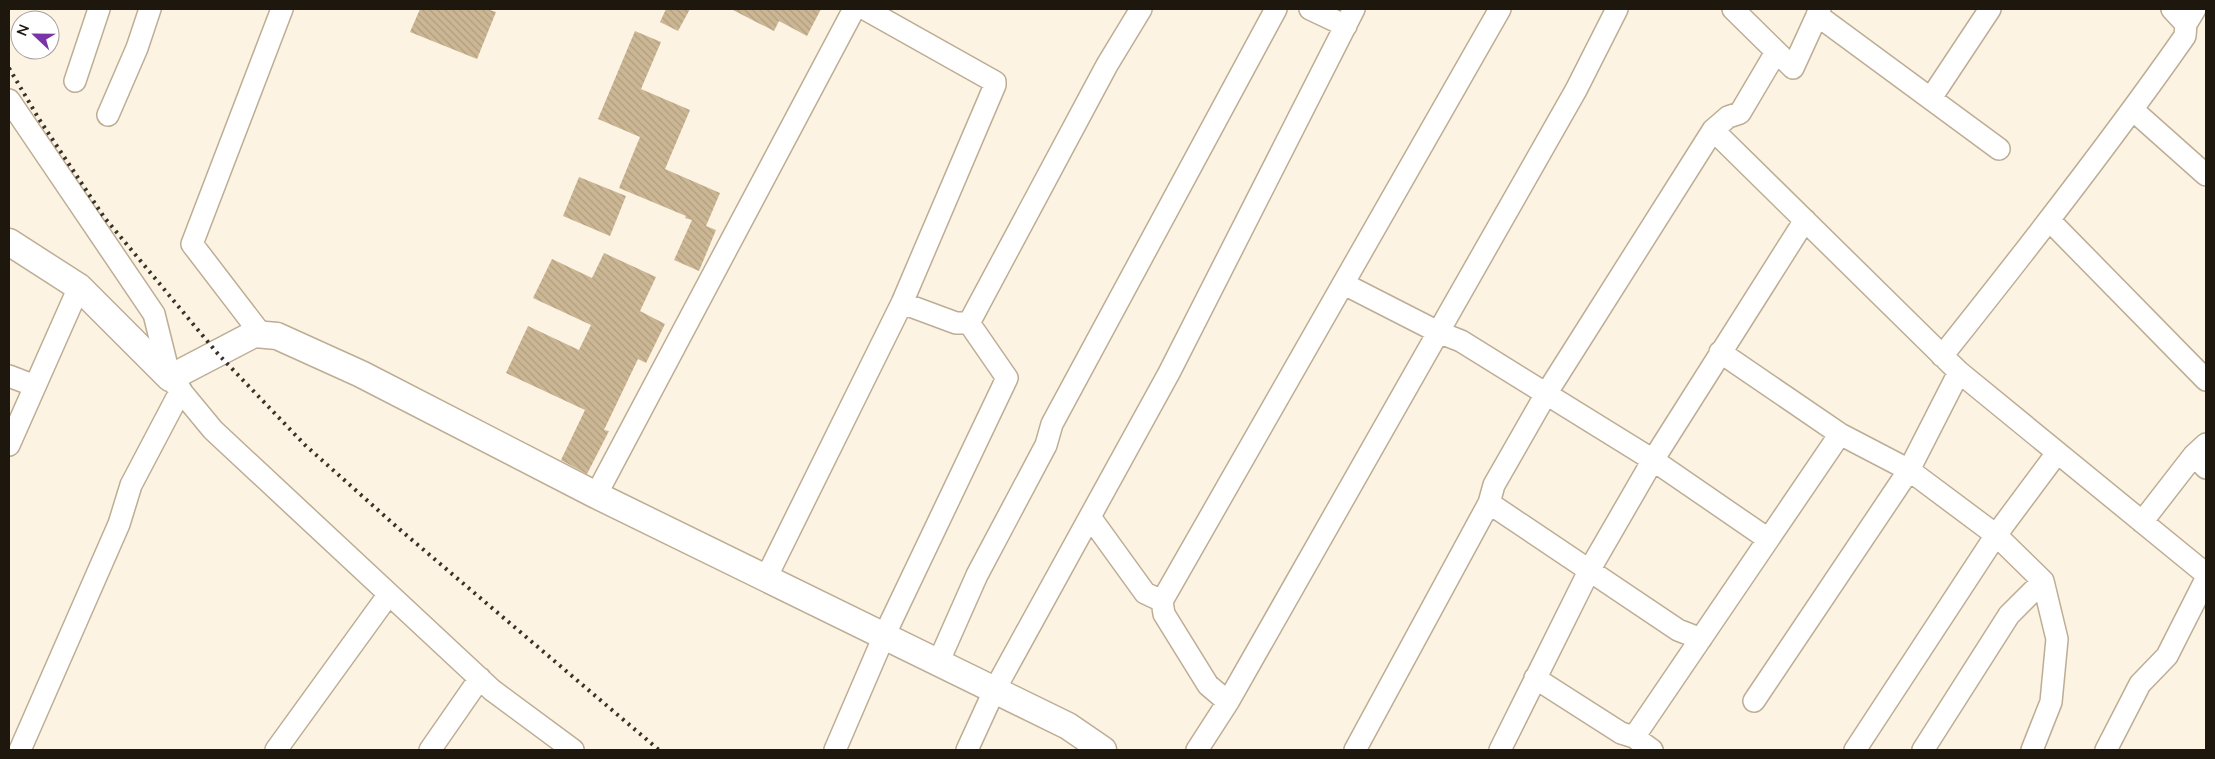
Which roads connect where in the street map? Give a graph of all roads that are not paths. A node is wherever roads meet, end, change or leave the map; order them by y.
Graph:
1 (99, 9) edge
2 (150, 9) edge
3 (282, 9) edge
4 (854, 9) edge
5 (865, 9) edge
6 (1141, 9) edge
7 (1276, 9) edge
8 (1310, 9) edge
9 (1500, 9) edge
10 (1617, 9) edge
11 (1733, 9) edge
12 (1990, 9) edge
13 (1818, 12) edge
14 (2184, 14) edge
15 (1350, 17) edge
16 (1776, 52) junction
17 (75, 82) dead end
18 (1931, 98) junction
19 (9, 100) edge
20 (2133, 110) junction
21 (108, 115) dead end
22 (1713, 130) junction
23 (1999, 149) dead end
24 (2206, 175) edge
25 (1805, 220) junction
26 (2050, 221) junction
27 (9, 242) edge
28 (1344, 284) junction
29 (79, 288) junction
30 (902, 303) junction
31 (969, 323) junction
32 (1438, 332) junction
33 (261, 334) junction
34 (1720, 352) junction
35 (1942, 356) junction
36 (1959, 372) junction
37 (9, 376) edge
38 (2206, 380) edge
39 (175, 384) junction
40 (35, 386) junction
41 (1546, 394) junction
42 (1840, 434) junction
43 (9, 445) edge
44 (2058, 453) junction
45 (2202, 456) edge
46 (1653, 460) junction
47 (1909, 470) junction
48 (596, 495) junction
49 (1489, 503) junction
50 (1090, 517) junction
51 (2142, 522) junction
52 (1996, 535) junction
53 (1768, 539) junction
54 (1590, 570) junction
55 (2206, 574) edge
56 (766, 578) junction
57 (2206, 578) edge
58 (2043, 581) junction
59 (389, 594) junction
60 (1162, 601) junction
61 (884, 636) junction
62 (1701, 639) junction
63 (938, 663) junction
64 (480, 678) junction
65 (1535, 678) junction
66 (994, 691) junction
67 (1754, 701) dead end
68 (1228, 702) junction
69 (1634, 737) junction
70 (20, 750) edge
71 (276, 750) edge
72 (430, 750) edge
73 (573, 750) edge
74 (835, 750) edge
75 (967, 750) edge
76 (1102, 750) edge
77 (1198, 750) edge
78 (1355, 750) edge
79 (1500, 750) edge
80 (1652, 750) edge
81 (1855, 750) edge
82 (1923, 750) edge
83 (2032, 750) edge
84 (2106, 750) edge

1 - 17 street
2 - 21 street
3 - 33 street
4 - 48 street
5 - 30 street
6 - 31 street
7 - 63 street
8 - 15 street
9 - 28 street
10 - 32 street
11 - 16 street
12 - 18 street
13 - 16 street
13 - 18 street
14 - 20 street
15 - 50 street
16 - 22 street
18 - 23 street
19 - 39 street
20 - 24 street
20 - 26 street
22 - 25 street
22 - 41 street
25 - 34 street
25 - 35 street
26 - 35 street
26 - 38 street
27 - 29 street
28 - 32 street
28 - 60 street
29 - 39 street
29 - 40 street
30 - 31 street
30 - 56 street
31 - 61 street
32 - 41 street
32 - 68 street
33 - 39 street
33 - 48 street
34 - 42 street
34 - 46 street
35 - 36 street
36 - 44 street
36 - 47 street
37 - 40 street
39 - 59 street
39 - 70 street
40 - 43 street
41 - 46 street
41 - 49 street
42 - 47 street
42 - 53 street
44 - 51 street
44 - 52 street
45 - 51 street
46 - 53 street
46 - 54 street
47 - 52 street
47 - 67 street
48 - 56 street
49 - 54 street
49 - 78 street
50 - 60 street
50 - 66 street
51 - 55 street
52 - 58 street
52 - 81 street
53 - 62 street
54 - 62 street
54 - 65 street
56 - 61 street
57 - 84 street
58 - 82 street
58 - 83 street
59 - 64 street
59 - 71 street
60 - 68 street
61 - 63 street
61 - 74 street
62 - 69 street
63 - 66 street
64 - 72 street
64 - 73 street
65 - 69 street
65 - 79 street
66 - 75 street
66 - 76 street
68 - 77 street
69 - 80 street

